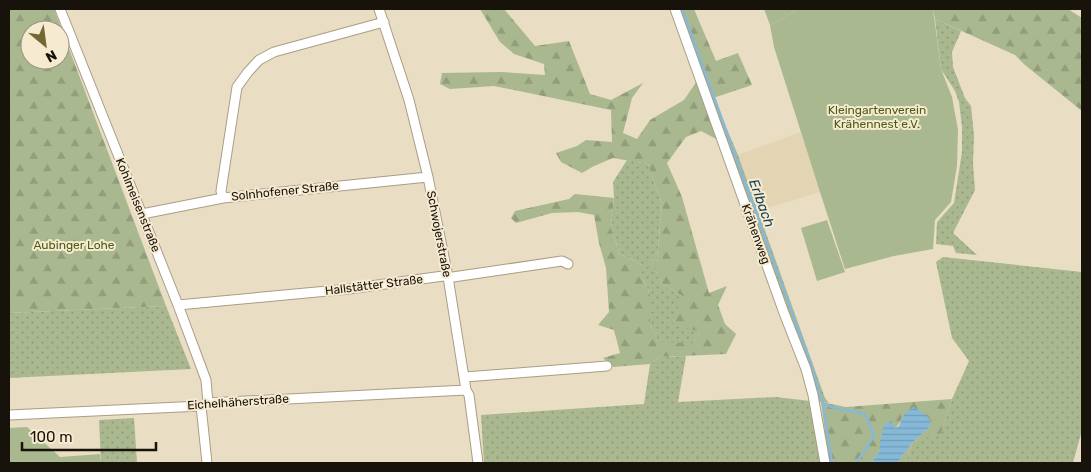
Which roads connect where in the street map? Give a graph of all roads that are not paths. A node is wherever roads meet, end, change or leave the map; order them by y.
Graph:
1 (60, 9) edge
2 (379, 9) edge
3 (675, 9) edge
4 (384, 22) junction
5 (428, 177) junction
6 (223, 198) junction
7 (142, 214) junction
8 (568, 264) dead end
9 (448, 277) junction
10 (178, 305) junction
11 (607, 366) dead end
12 (464, 378) junction
13 (466, 390) junction
14 (205, 404) junction
15 (9, 415) edge
16 (207, 463) edge
17 (478, 463) edge
18 (825, 463) edge

1 - 7 street, Kohlmeisenstraße
2 - 4 street, Schwojerstraße
3 - 18 street, Krähenweg
4 - 5 street, Schwojerstraße
4 - 6 street
5 - 6 street, Solnhofener Straße
5 - 9 street, Schwojerstraße
6 - 7 street, Solnhofener Straße
7 - 10 street, Kohlmeisenstraße
8 - 9 street, Hallstätter Straße
9 - 10 street, Hallstätter Straße
9 - 12 street, Schwojerstraße
10 - 14 street, Kohlmeisenstraße
11 - 12 street
12 - 13 street, Schwojerstraße
13 - 14 street, Eichelhäherstraße
13 - 17 street, Schwojerstraße
14 - 15 street, Eichelhäherstraße
14 - 16 street, Kohlmeisenstraße

